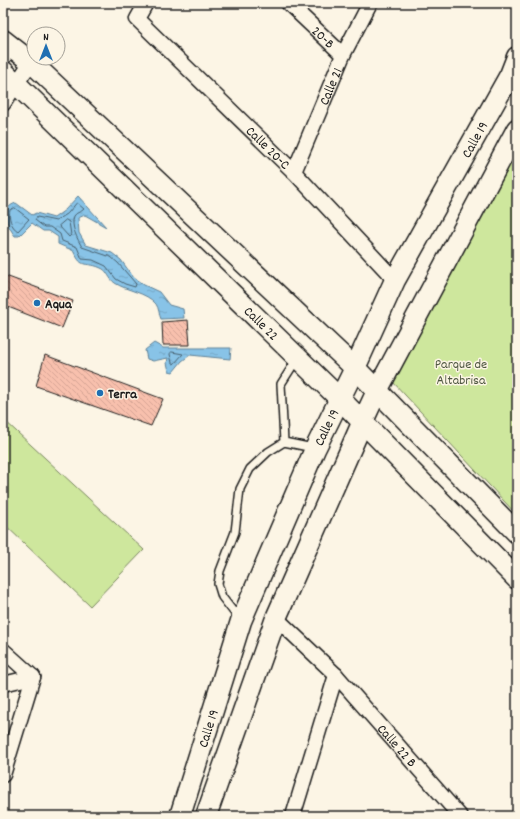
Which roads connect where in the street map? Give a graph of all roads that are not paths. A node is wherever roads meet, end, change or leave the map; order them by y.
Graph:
1 (146, 3) edge
2 (288, 3) edge
3 (370, 3) edge
4 (6, 49) edge
5 (343, 55) junction
6 (517, 57) edge
7 (26, 59) edge
8 (26, 65) edge
9 (35, 66) edge
10 (10, 76) edge
11 (3, 104) edge
12 (517, 129) edge
13 (294, 172) junction
14 (395, 280) junction
15 (298, 357) junction
16 (355, 368) junction
17 (377, 391) junction
18 (340, 399) junction
19 (363, 421) junction
20 (284, 442) junction
21 (315, 448) junction
22 (517, 533) edge
23 (517, 579) edge
24 (276, 618) junction
25 (241, 621) junction
26 (3, 650) edge
27 (336, 675) junction
28 (33, 678) junction
29 (3, 684) edge
30 (3, 775) edge
31 (180, 816) edge
32 (206, 816) edge
33 (293, 816) edge
34 (460, 816) edge

1 - 13 street, Calle 20-C
2 - 5 street, 20-B
3 - 5 street, Calle 21
4 - 7 street
5 - 13 street, Calle 21
6 - 14 street, Calle 19
8 - 10 street
9 - 16 street
10 - 11 street
10 - 15 street, Calle 22
12 - 17 street, Calle 19
13 - 14 street, Calle 20-C
14 - 16 street, Calle 19
15 - 18 street, Calle 22
15 - 20 lane
16 - 17 street
16 - 18 street, Calle 19
17 - 19 street, Calle 19
17 - 22 street
18 - 19 street, Calle 22
18 - 21 street, Calle 19
19 - 23 street, Calle 22
19 - 24 street, Calle 19
20 - 21 lane
20 - 25 lane
21 - 25 street, Calle 19
24 - 27 street, Calle 22 B
24 - 32 street, Calle 19
25 - 31 street, Calle 19
26 - 28 street
27 - 33 street
27 - 34 street, Calle 22 B
28 - 29 street
28 - 30 street

